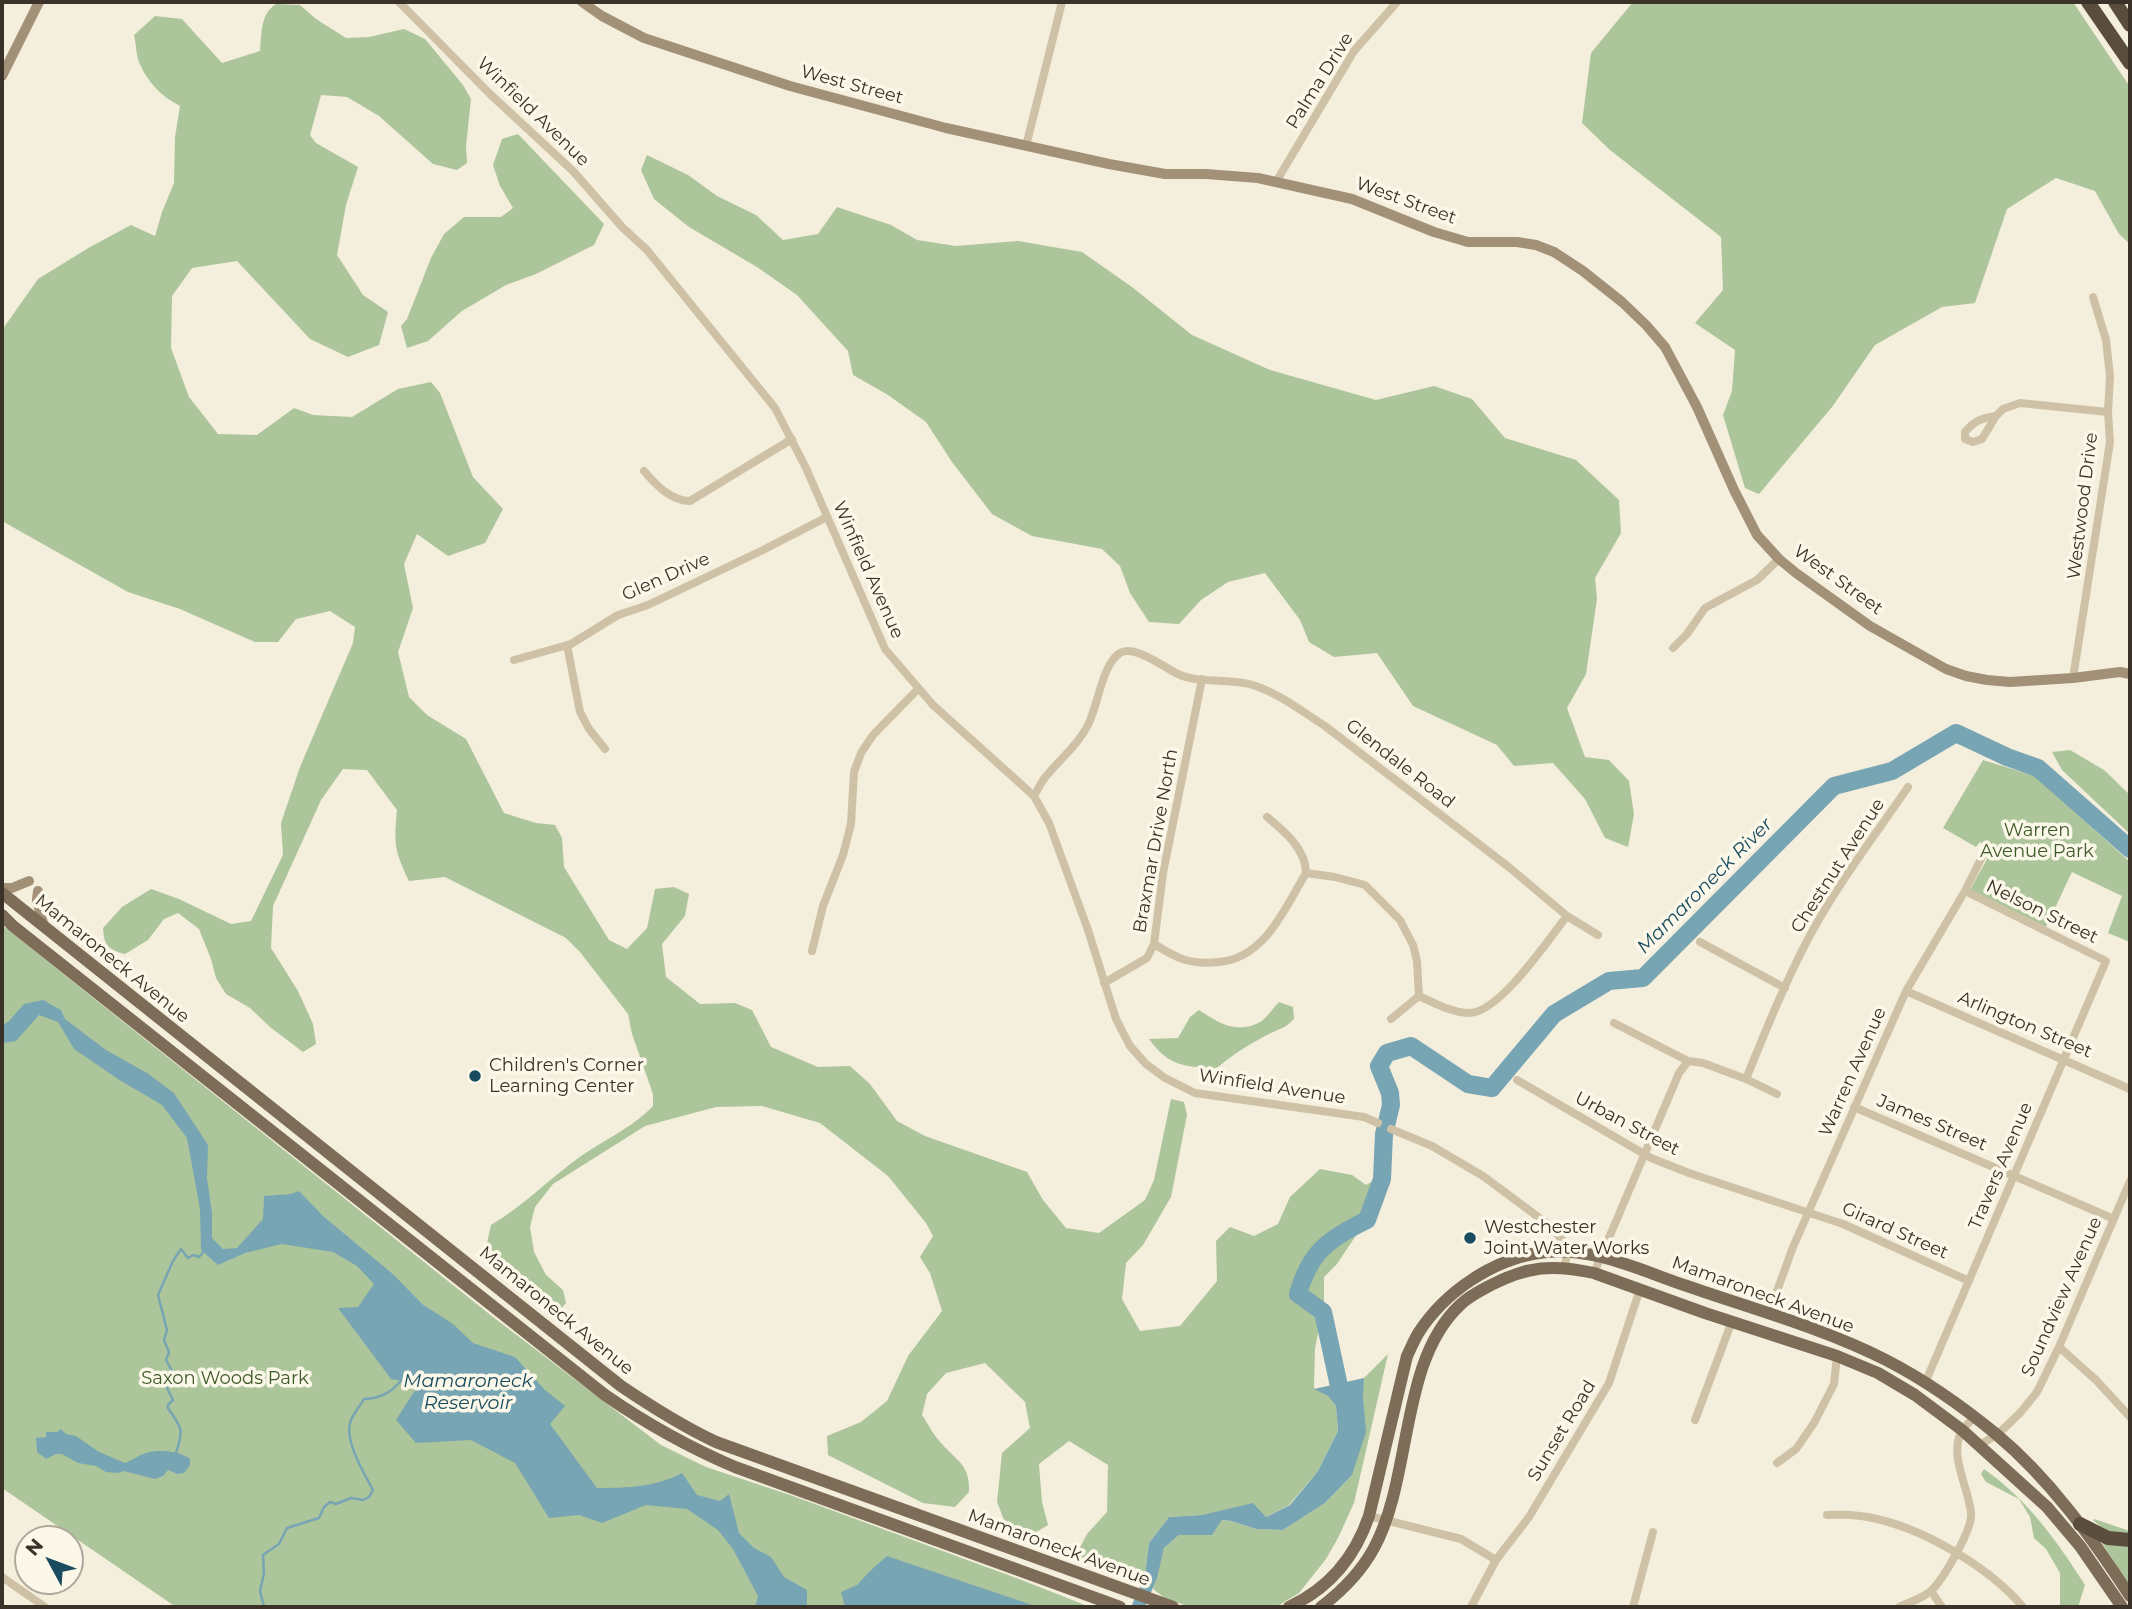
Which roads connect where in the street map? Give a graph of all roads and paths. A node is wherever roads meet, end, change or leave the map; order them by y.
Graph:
1 (39, 2) edge
2 (399, 2) edge
3 (582, 2) edge
4 (1062, 2) edge
5 (1396, 2) edge
6 (2088, 2) edge
7 (2115, 2) edge
8 (2130, 25) edge
9 (2130, 63) edge
10 (2, 76) edge
11 (1026, 146) junction
12 (1276, 182) junction
13 (2093, 297) dead end
14 (2108, 412) junction
15 (1996, 416) dead end
16 (792, 439) junction
17 (644, 471) dead end
18 (827, 517) junction
19 (1779, 559) junction
20 (566, 645) junction
21 (1673, 648) dead end
22 (514, 660) dead end
23 (2130, 674) edge
24 (2073, 678) junction
25 (1202, 679) junction
26 (918, 688) junction
27 (605, 749) dead end
28 (1908, 787) dead end
29 (1034, 796) junction
30 (1266, 817) dead end
31 (1984, 853) dead end
32 (1306, 873) junction
33 (29, 881) dead end
34 (2, 888) edge
35 (38, 891) dead end
36 (1965, 891) junction
37 (2, 893) edge
38 (2, 915) edge
39 (1567, 916) junction
40 (44, 927) junction
41 (1598, 935) dead end
42 (1700, 942) dead end
43 (1154, 944) junction
44 (812, 951) dead end
45 (2106, 961) joint
46 (1104, 983) junction
47 (1785, 988) junction
48 (1906, 991) junction
49 (1419, 996) junction
50 (1391, 1019) dead end
51 (1614, 1023) dead end
52 (2064, 1059) junction
53 (1688, 1061) junction
54 (1746, 1079) junction
55 (1517, 1080) dead end
56 (2130, 1088) edge
57 (1777, 1094) dead end
58 (257, 1096) junction
59 (1854, 1107) junction
60 (245, 1110) junction
61 (1378, 1123) dead end
62 (1391, 1129) dead end
63 (1644, 1154) junction
64 (2014, 1175) junction
65 (2130, 1181) edge
66 (2127, 1199) edge
67 (1808, 1212) junction
68 (2114, 1219) junction
69 (1567, 1250) junction
70 (1601, 1256) junction
71 (1565, 1268) junction
72 (1594, 1273) junction
73 (1969, 1281) junction
74 (1640, 1289) junction
75 (1769, 1313) junction
76 (1732, 1321) junction
77 (2059, 1347) junction
78 (1837, 1356) junction
79 (1925, 1382) junction
80 (1974, 1417) junction
81 (2130, 1417) edge
82 (1695, 1420) dead end
83 (1962, 1430) junction
84 (1997, 1435) junction
85 (1979, 1445) junction
86 (758, 1457) junction
87 (1777, 1463) dead end
88 (752, 1474) junction
89 (1827, 1515) dead end
90 (1369, 1516) junction
91 (1385, 1520) junction
92 (2080, 1524) junction
93 (1653, 1532) dead end
94 (2130, 1540) edge
95 (1956, 1554) junction
96 (1496, 1560) junction
97 (2, 1577) edge
98 (1931, 1591) junction
99 (2130, 1596) edge
100 (41, 1606) edge
101 (1120, 1607) edge
102 (1173, 1607) edge
103 (1289, 1607) edge
104 (1321, 1607) edge
105 (1471, 1607) edge
106 (1633, 1607) edge
107 (1899, 1607) edge
108 (1942, 1607) edge
109 (2023, 1607) edge
110 (2122, 1607) edge

1 - 10 street
2 - 16 street, Winfield Avenue
3 - 11 street, West Street
4 - 11 street
5 - 12 street, Palma Drive
6 - 9 highway
7 - 8 highway
11 - 12 street, West Street
12 - 19 street, West Street
13 - 14 street, Westwood Drive
14 - 15 street
14 - 24 street, Westwood Drive
16 - 17 street
16 - 18 street, Winfield Avenue
18 - 20 street, Glen Drive
18 - 26 street, Winfield Avenue
19 - 21 street
19 - 24 street, West Street
20 - 22 street, Glen Drive
20 - 27 street
23 - 24 street, West Street
25 - 29 street, Glendale Road
25 - 39 street, Glendale Road
25 - 43 street, Braxmar Drive North
26 - 29 street, Winfield Avenue
26 - 44 street
28 - 47 street, Chestnut Avenue
29 - 46 street, Winfield Avenue
30 - 32 street
31 - 36 street, Warren Avenue
32 - 43 street
32 - 49 street
33 - 34 street
35 - 40 street
36 - 45 street, Nelson Street
36 - 48 street, Warren Avenue
37 - 40 main road, Mamaroneck Avenue
38 - 60 main road, Mamaroneck Avenue
39 - 41 street, Glendale Road
39 - 49 street
40 - 58 main road, Mamaroneck Avenue
42 - 47 street
43 - 46 street, Braxmar Drive North
45 - 52 street, Travers Avenue
46 - 61 street, Winfield Avenue
47 - 54 street, Chestnut Avenue
48 - 52 street, Arlington Street
48 - 59 street, Warren Avenue
49 - 50 street
51 - 53 street
52 - 56 street, Arlington Street
52 - 64 street, Travers Avenue
53 - 54 street
53 - 63 street
54 - 57 street
55 - 63 street, Urban Street
58 - 60 street
58 - 86 main road, Mamaroneck Avenue
59 - 64 street, James Street
59 - 67 street, Warren Avenue
60 - 88 main road, Mamaroneck Avenue
62 - 69 street
63 - 67 street, Urban Street
63 - 70 street
64 - 68 street, James Street
64 - 73 street, Travers Avenue
65 - 66 street, Soundview Avenue
66 - 68 street, Soundview Avenue
67 - 73 street, Girard Street
67 - 75 street, Warren Avenue
68 - 77 street, Soundview Avenue
69 - 70 main road, Mamaroneck Avenue
69 - 71 street
69 - 90 main road, Mamaroneck Avenue
70 - 72 street
70 - 75 main road, Mamaroneck Avenue
71 - 72 main road, Mamaroneck Avenue
71 - 91 main road, Mamaroneck Avenue
72 - 74 main road, Mamaroneck Avenue
73 - 79 street, Travers Avenue
74 - 76 main road, Mamaroneck Avenue
74 - 96 street, Sunset Road
75 - 79 main road, Mamaroneck Avenue
76 - 78 main road, Mamaroneck Avenue
76 - 82 street
77 - 81 street
77 - 84 street, Soundview Avenue
78 - 83 main road, Mamaroneck Avenue
78 - 87 street
79 - 80 main road, Mamaroneck Avenue
80 - 83 street
80 - 84 main road, Mamaroneck Avenue
83 - 85 main road, Mamaroneck Avenue
83 - 95 street
84 - 85 street, Soundview Avenue
84 - 92 main road, Mamaroneck Avenue
85 - 110 main road, Mamaroneck Avenue
86 - 88 street
86 - 102 main road, Mamaroneck Avenue
88 - 101 main road, Mamaroneck Avenue
89 - 95 street
90 - 91 street
90 - 103 main road, Mamaroneck Avenue
91 - 96 street
91 - 104 main road, Mamaroneck Avenue
92 - 94 highway
92 - 99 main road, Mamaroneck Avenue
93 - 106 street
95 - 98 street
95 - 109 street
96 - 105 street, Sunset Road
97 - 100 street
98 - 107 street
98 - 108 street

